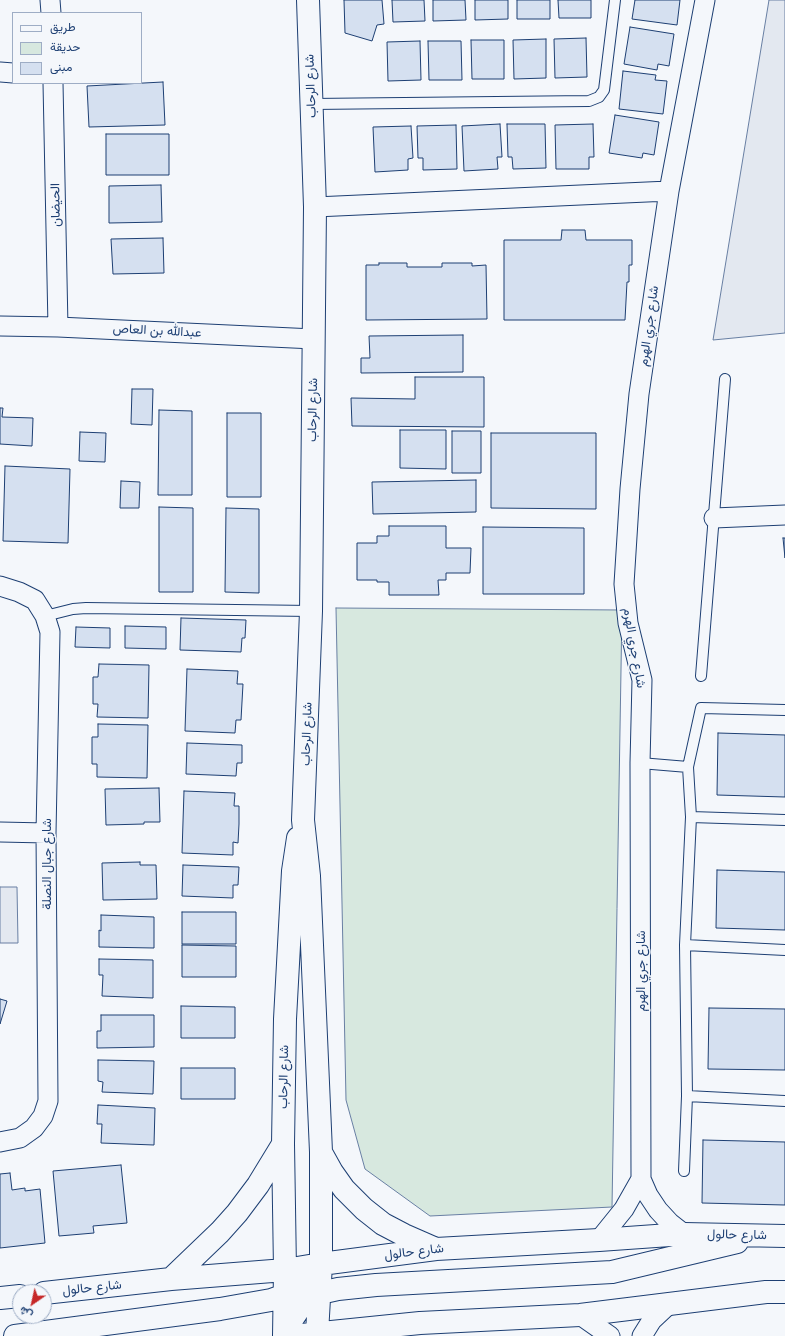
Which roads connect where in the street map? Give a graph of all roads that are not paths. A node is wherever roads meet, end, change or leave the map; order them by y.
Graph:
1 (50, 0) edge
2 (308, 0) edge
3 (615, 0) edge
4 (705, 0) edge
5 (51, 12) edge
6 (0, 72) edge
7 (12, 72) edge
8 (53, 84) edge
9 (312, 104) junction
10 (669, 191) junction
11 (315, 207) junction
12 (0, 326) edge
13 (58, 327) junction
14 (314, 339) junction
15 (725, 379) dead end
16 (785, 515) edge
17 (714, 518) junction
18 (0, 586) edge
19 (311, 611) junction
20 (45, 616) junction
21 (701, 676) dead end
22 (785, 710) edge
23 (640, 763) junction
24 (688, 767) junction
25 (691, 816) junction
26 (303, 820) junction
27 (785, 820) edge
28 (0, 832) edge
29 (46, 832) junction
30 (685, 945) junction
31 (785, 950) edge
32 (687, 1096) junction
33 (785, 1101) edge
34 (0, 1142) edge
35 (283, 1144) junction
36 (321, 1152) junction
37 (684, 1171) dead end
38 (641, 1179) junction
39 (684, 1234) junction
40 (777, 1235) edge
41 (599, 1240) junction
42 (436, 1249) junction
43 (321, 1264) junction
44 (285, 1270) junction
45 (171, 1279) junction
46 (52, 1292) edge
47 (785, 1292) edge
48 (320, 1293) junction
49 (285, 1295) junction
50 (12, 1297) edge
51 (0, 1298) edge
52 (668, 1305) junction
53 (580, 1315) junction
54 (420, 1323) junction
55 (317, 1335) edge
56 (15, 1336) edge
57 (284, 1336) edge
58 (402, 1336) edge
59 (610, 1336) edge
60 (642, 1336) edge

1 - 5 street
2 - 9 main road, شارع الرحاب
3 - 9 lane
4 - 10 street, شارع جري الهرم
6 - 7 street
8 - 13 street, الحيضان
9 - 11 main road, شارع الرحاب
10 - 11 street
10 - 23 street, شارع جري الهرم
11 - 14 main road, شارع الرحاب
12 - 13 street, عبدالله بن العاص
13 - 14 street, عبدالله بن العاص
14 - 19 main road, شارع الرحاب
15 - 17 lane
16 - 17 street
17 - 21 lane
18 - 20 street, شارع جبال النصلة
19 - 20 lane
19 - 26 main road, شارع الرحاب
20 - 29 street, شارع جبال النصلة
22 - 24 lane
23 - 24 lane
23 - 38 street, شارع جري الهرم
24 - 25 lane
25 - 27 lane
25 - 30 lane
26 - 35 main road, شارع الرحاب
26 - 36 main road, شارع الرحاب
28 - 29 street
29 - 34 street, شارع جبال النصلة
30 - 31 lane
30 - 32 lane
32 - 33 lane
32 - 37 lane
35 - 44 main road, شارع الرحاب
35 - 45 main road
36 - 42 main road
36 - 43 main road, شارع الرحاب
38 - 39 street, شارع جري الهرم
38 - 41 street, شارع جري الهرم
39 - 40 main road, شارع حالول
39 - 41 main road, شارع حالول
40 - 48 main road
41 - 42 main road, شارع حالول
42 - 43 main road, شارع حالول
43 - 44 main road, شارع حالول
43 - 48 main road, شارع الرحاب
43 - 49 main road
44 - 45 main road, شارع حالول
44 - 49 main road, شارع الرحاب
45 - 46 main road, شارع حالول
47 - 52 main road
48 - 55 main road, شارع الرحاب
48 - 57 main road
49 - 56 main road
49 - 57 main road, شارع الرحاب
50 - 51 main road
52 - 53 main road
52 - 60 street
53 - 54 main road
53 - 59 street
54 - 55 main road
54 - 58 main road
55 - 57 main road

